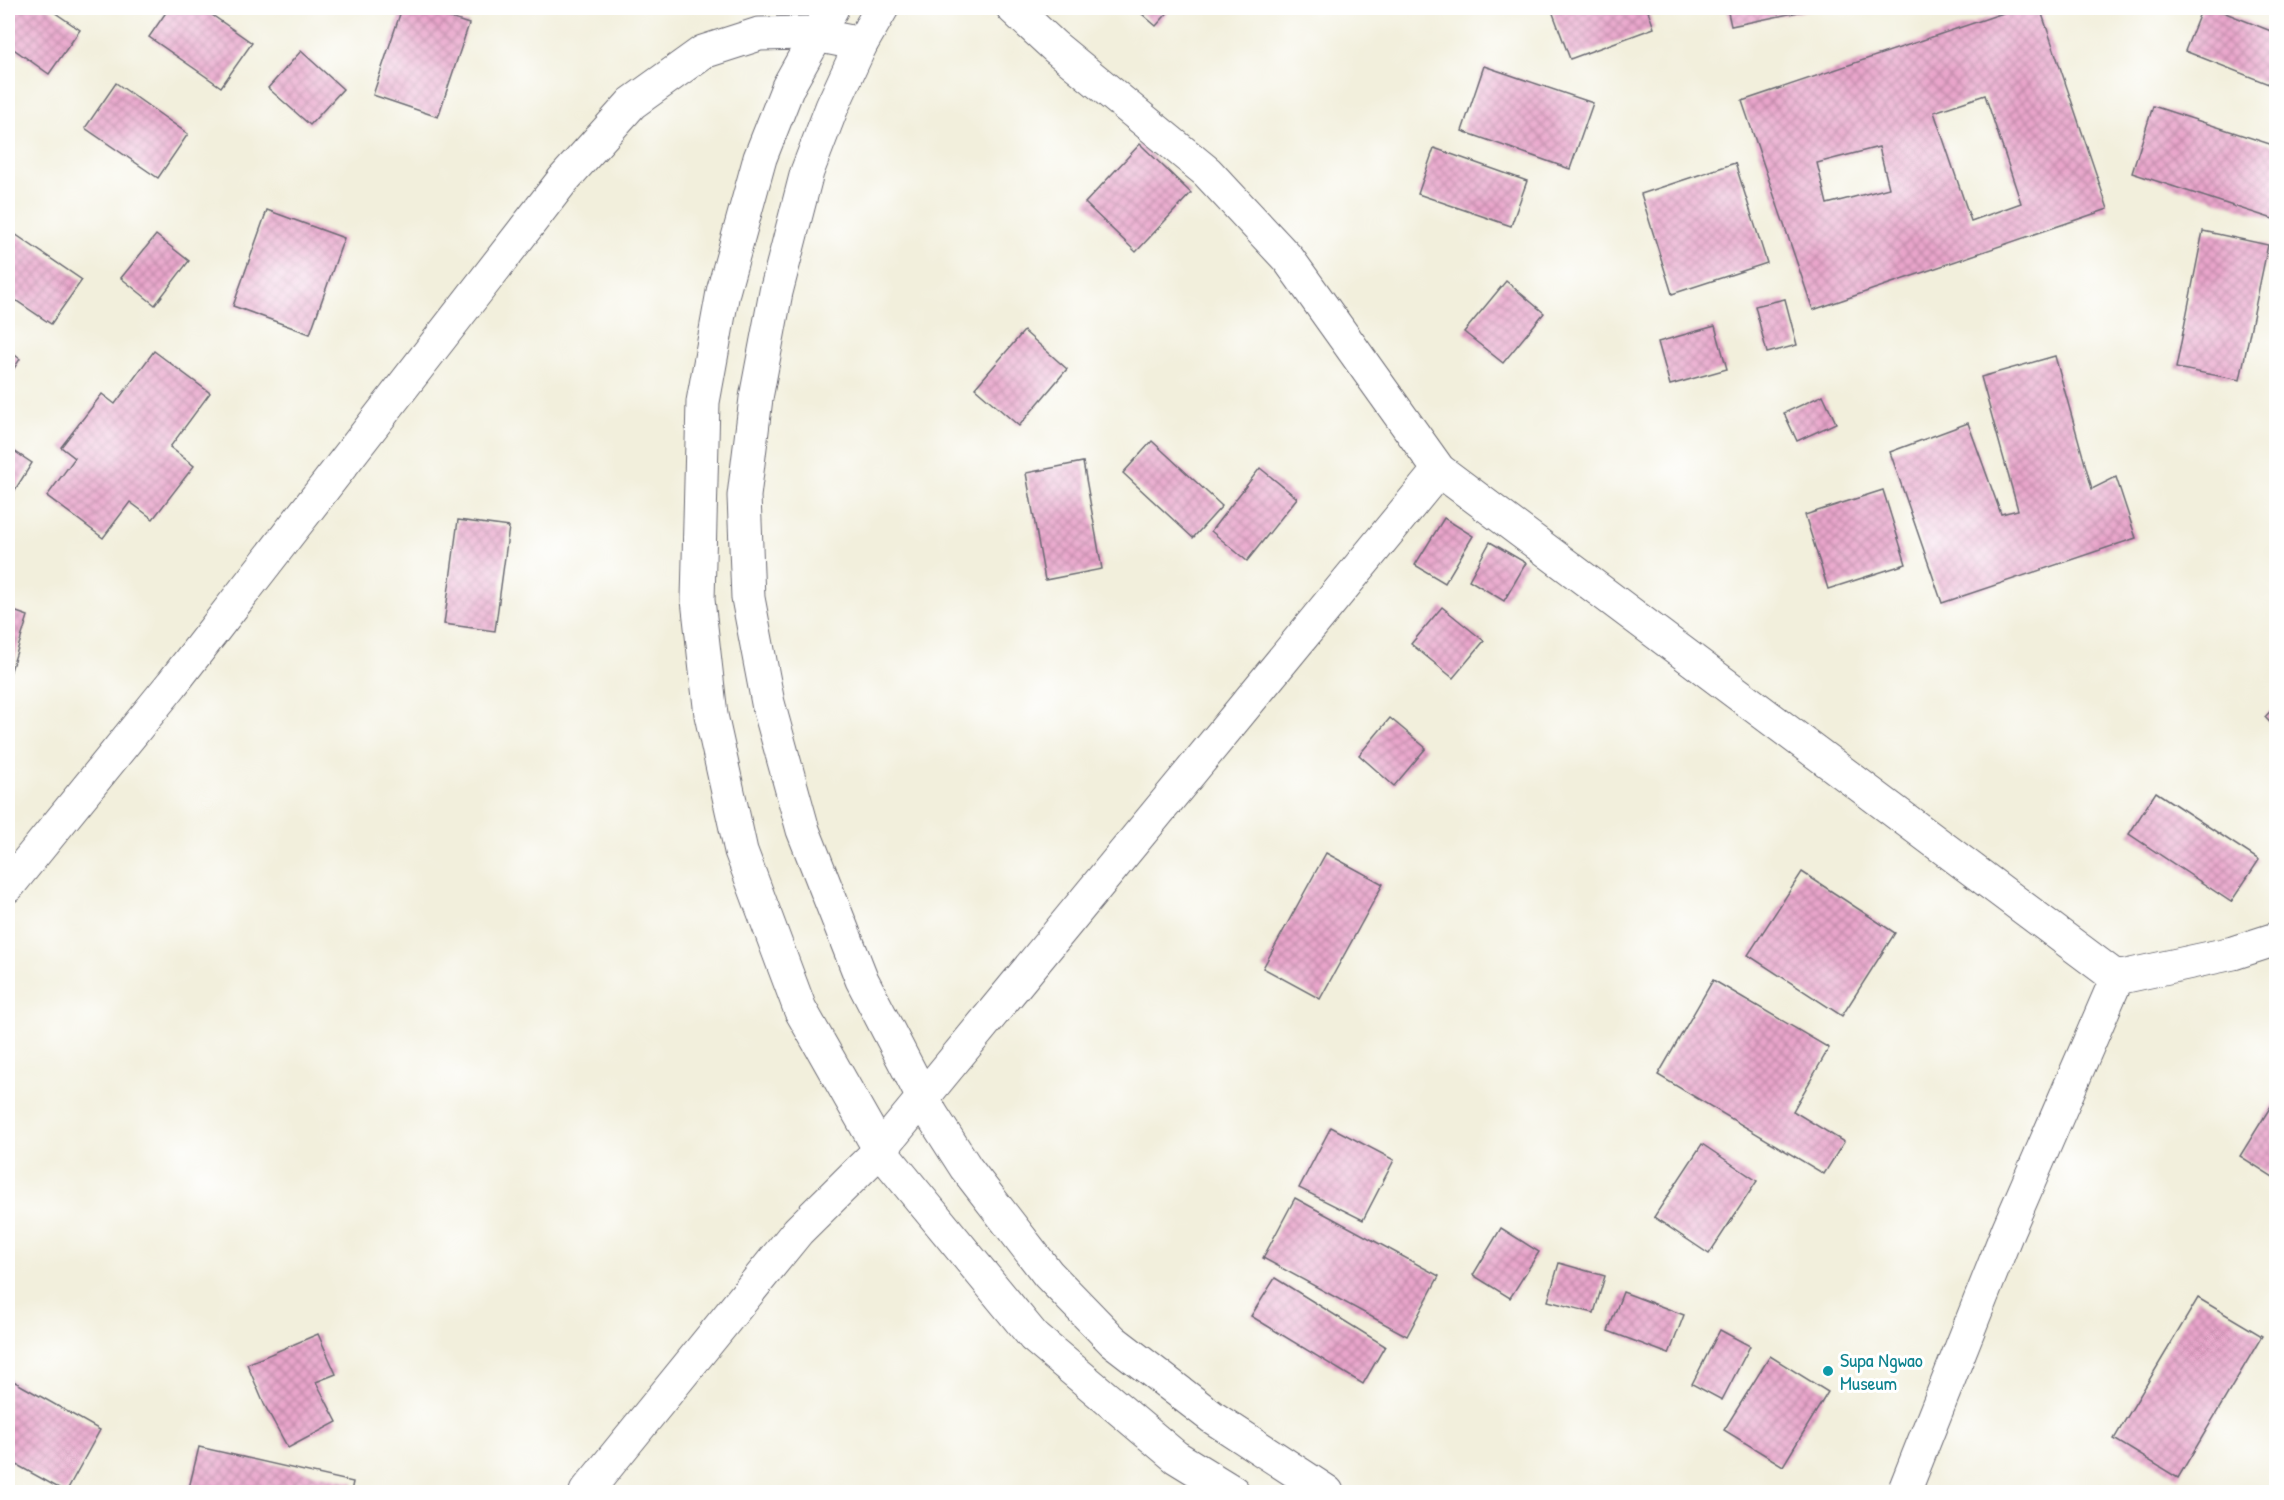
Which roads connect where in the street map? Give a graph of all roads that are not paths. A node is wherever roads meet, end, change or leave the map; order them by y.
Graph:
1 (882, 8) edge
2 (1013, 8) edge
3 (824, 21) edge
4 (861, 44) junction
5 (1439, 470) junction
6 (8, 886) edge
7 (2277, 939) edge
8 (2117, 978) junction
9 (922, 1098) junction
10 (880, 1150) junction
11 (586, 1492) edge
12 (1233, 1492) edge
13 (1327, 1492) edge
14 (1904, 1492) edge

1 - 4 street
2 - 5 street
3 - 4 street
3 - 6 street
3 - 10 street
4 - 9 street
5 - 8 street
5 - 9 street
7 - 8 street
8 - 14 street
9 - 10 street
9 - 13 street
10 - 11 street
10 - 12 street

